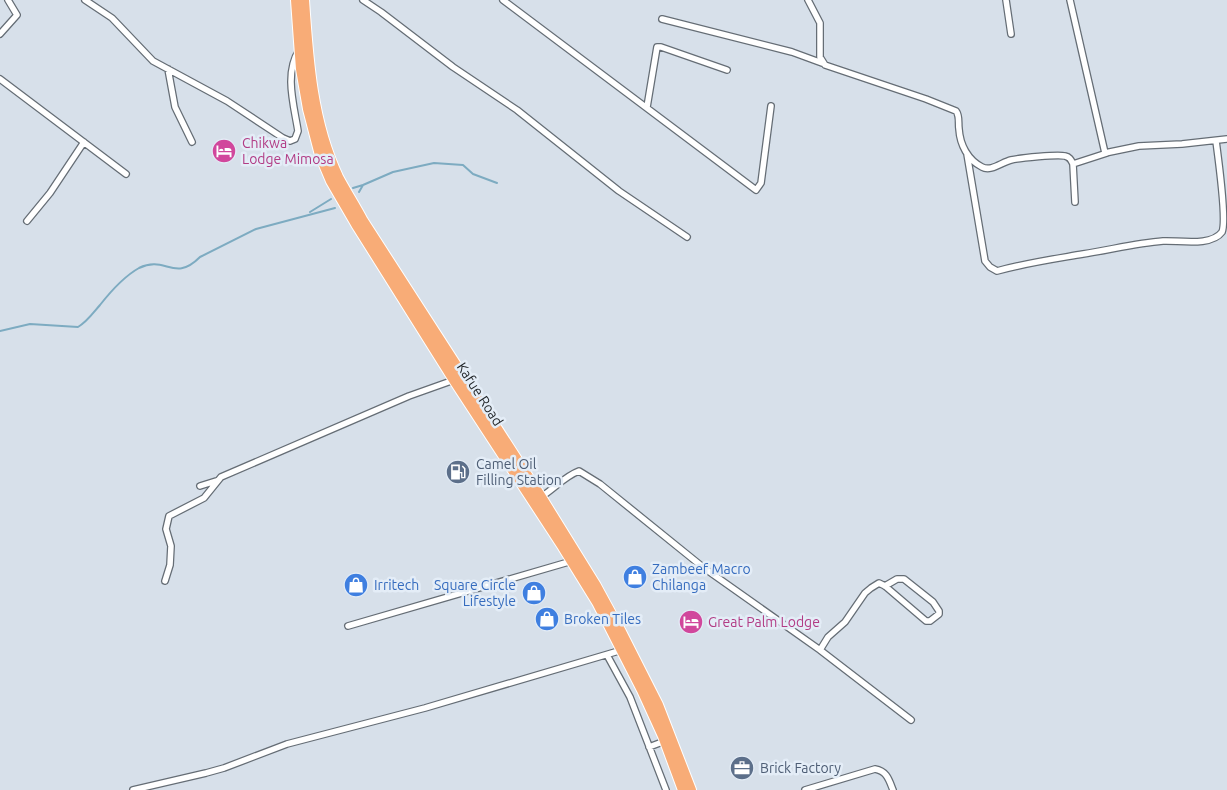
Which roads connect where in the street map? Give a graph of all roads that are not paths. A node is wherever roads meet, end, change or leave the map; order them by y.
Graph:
1 (8, 0) edge
2 (85, 0) edge
3 (296, 0) edge
4 (304, 0) edge
5 (363, 0) edge
6 (504, 0) edge
7 (808, 0) edge
8 (1006, 0) edge
9 (1070, 0) edge
10 (662, 19) dead end
11 (0, 34) edge
12 (1011, 34) dead end
13 (300, 49) junction
14 (822, 63) junction
15 (168, 69) junction
16 (727, 70) dead end
17 (0, 79) edge
18 (771, 106) dead end
19 (647, 107) junction
20 (1227, 139) edge
21 (1216, 141) junction
22 (84, 142) junction
23 (192, 142) dead end
24 (1107, 153) junction
25 (967, 154) junction
26 (1073, 164) junction
27 (126, 174) dead end
28 (1075, 202) dead end
29 (1226, 216) edge
30 (27, 221) dead end
31 (687, 236) dead end
32 (454, 380) junction
33 (216, 481) junction
34 (200, 486) dead end
35 (541, 497) junction
36 (572, 562) junction
37 (165, 581) dead end
38 (886, 586) junction
39 (348, 626) dead end
40 (622, 650) junction
41 (820, 650) junction
42 (607, 655) junction
43 (910, 720) dead end
44 (665, 742) junction
45 (650, 747) junction
46 (133, 790) edge
47 (666, 790) edge
48 (683, 790) edge
49 (691, 790) edge
50 (805, 790) edge
51 (893, 790) edge

1 - 11 street
2 - 15 street
3 - 13 highway, Kafue Road
4 - 35 highway, Kafue Road
5 - 31 street
6 - 19 street
7 - 14 street
8 - 12 street
9 - 24 street
10 - 14 street
13 - 15 street
13 - 32 highway, Kafue Road
14 - 25 street
15 - 23 street
16 - 19 street
17 - 22 street
18 - 19 street
20 - 21 street
21 - 24 street
21 - 29 street
22 - 27 street
22 - 30 street
24 - 26 street
25 - 26 street
25 - 29 street
26 - 28 street
32 - 33 street
32 - 36 highway, Kafue Road
33 - 34 street
33 - 37 street
35 - 41 street
35 - 49 highway, Kafue Road
36 - 39 street
36 - 40 highway, Kafue Road
38 - 38 street
38 - 41 street
40 - 42 street
40 - 44 highway, Kafue Road
41 - 43 street
42 - 45 street
42 - 46 street
44 - 45 street
44 - 48 highway, Kafue Road
45 - 47 street
50 - 51 street

